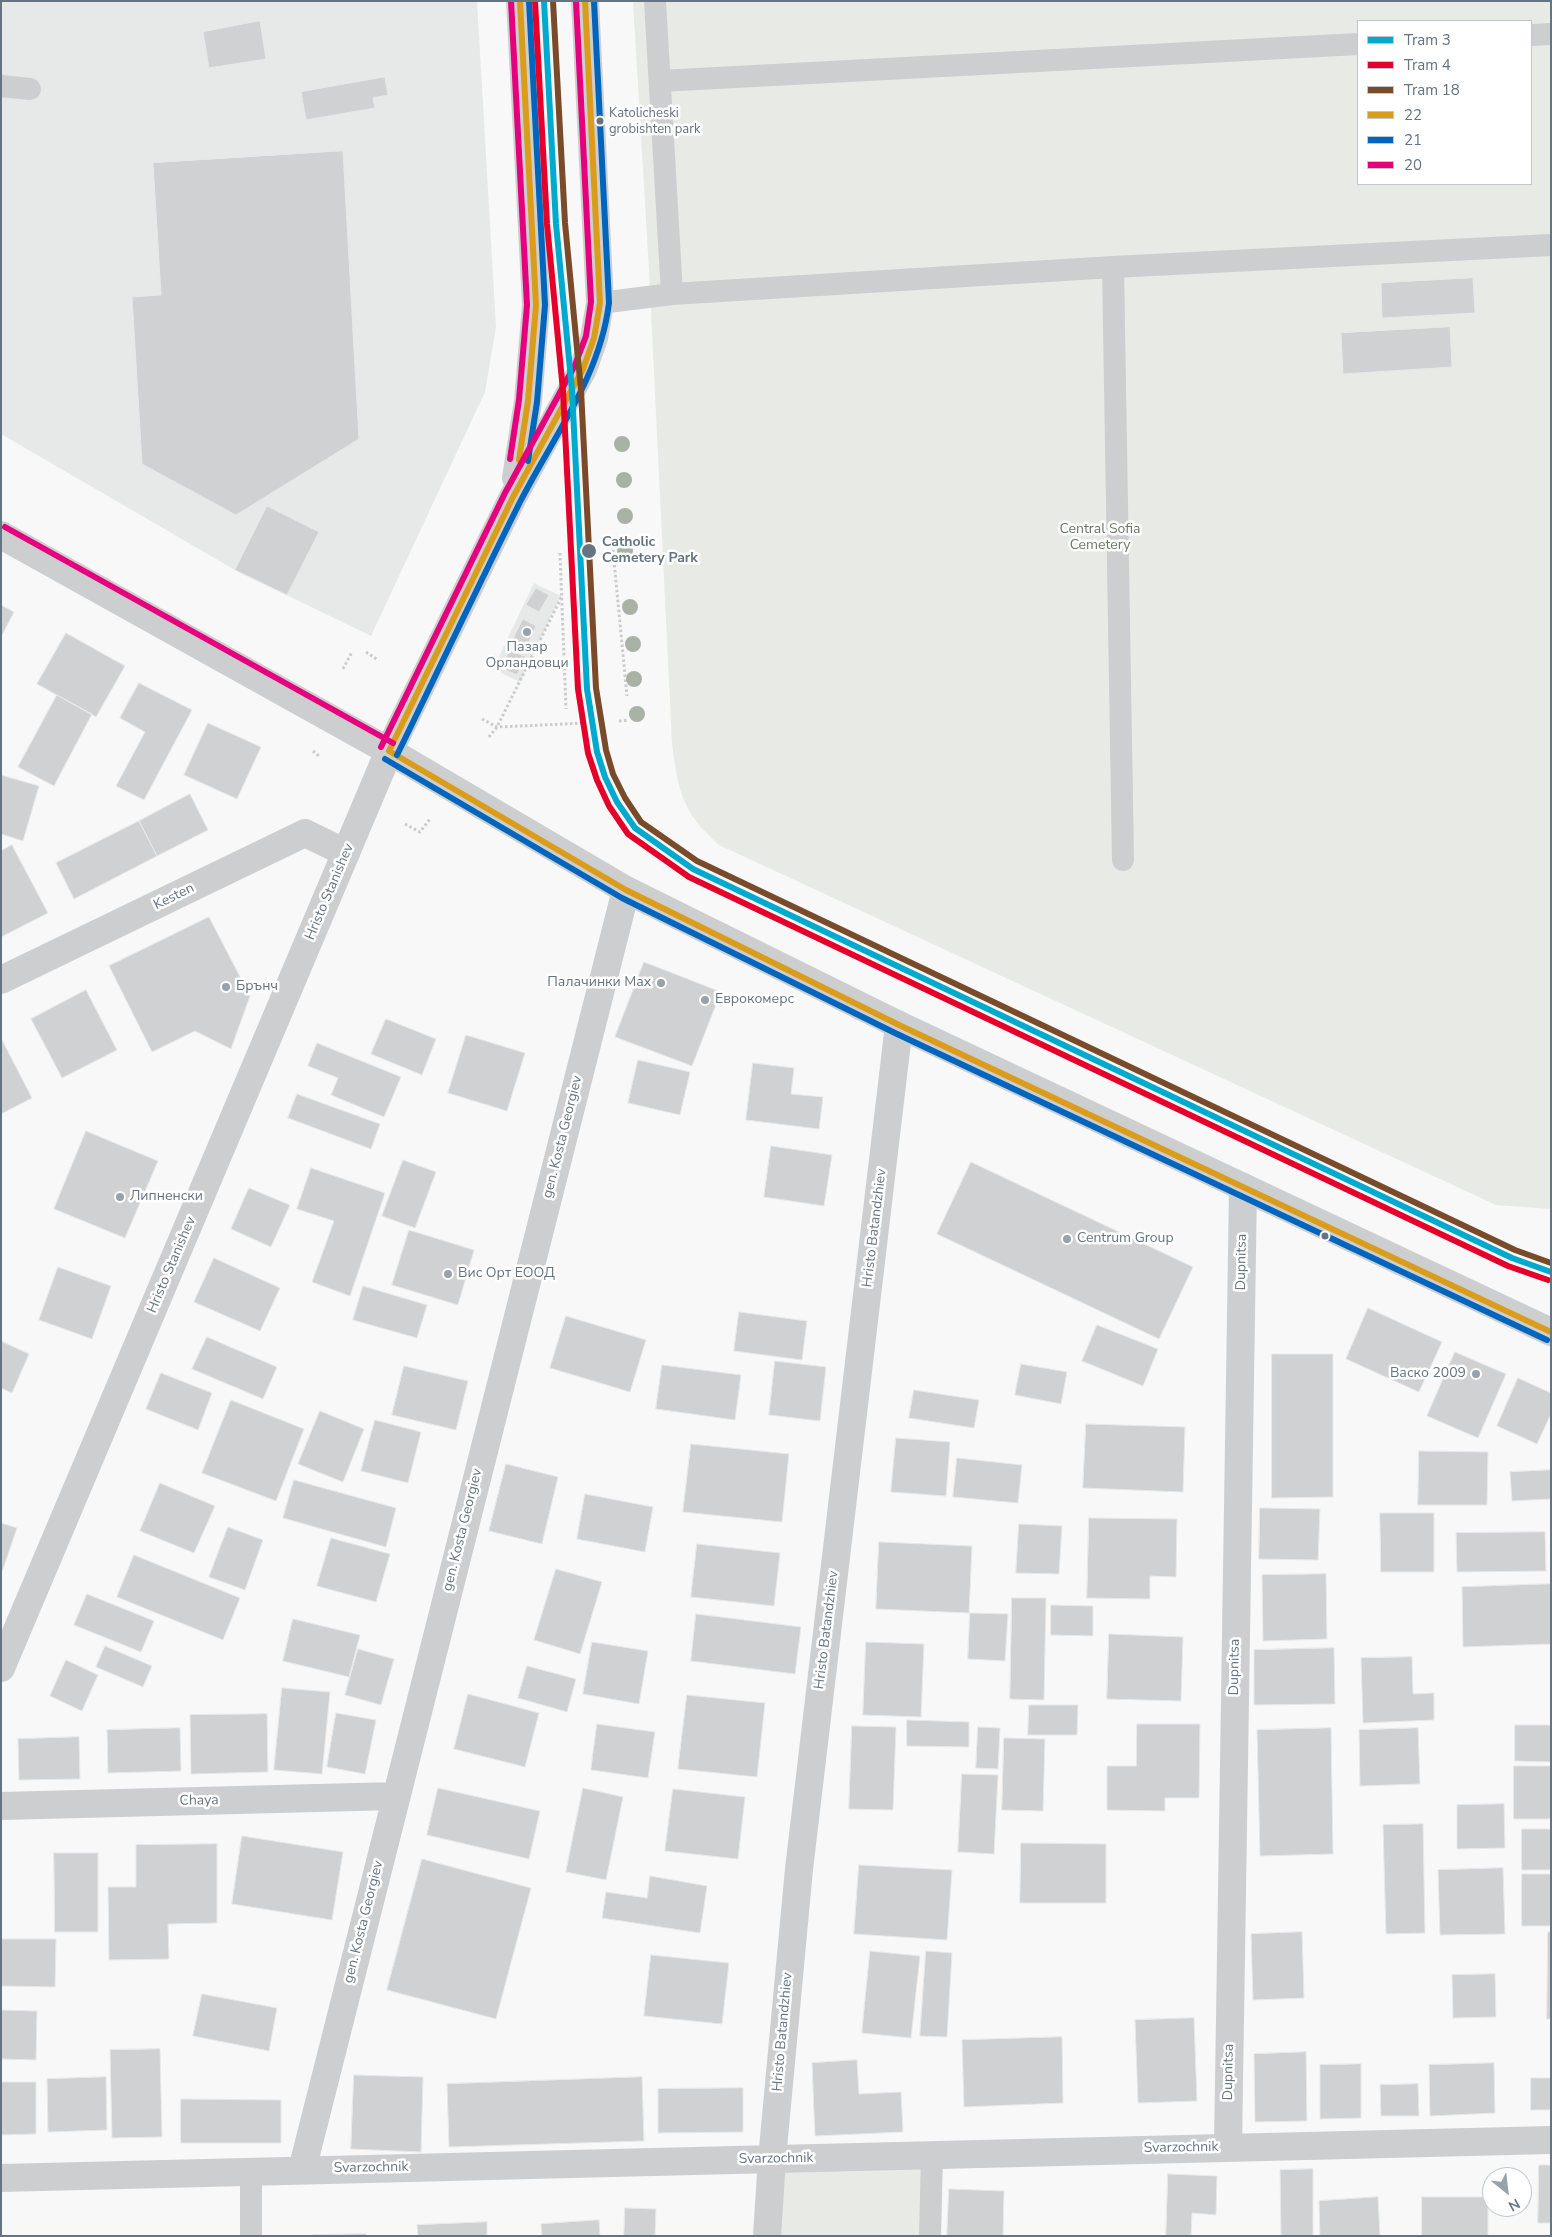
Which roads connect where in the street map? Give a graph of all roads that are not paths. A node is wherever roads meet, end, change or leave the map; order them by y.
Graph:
1 (520, 1) edge
2 (585, 1) edge
3 (655, 1) edge
4 (1551, 34) edge
5 (1532, 35) edge
6 (1357, 44) edge
7 (660, 81) junction
8 (1, 86) edge
9 (30, 89) dead end
10 (1551, 245) edge
11 (1113, 267) junction
12 (672, 294) junction
13 (600, 304) junction
14 (513, 497) junction
15 (1, 535) edge
16 (390, 751) junction
17 (346, 853) junction
18 (1123, 860) dead end
19 (626, 890) junction
20 (1, 980) edge
21 (899, 1025) junction
22 (1243, 1187) junction
23 (1551, 1332) edge
24 (1, 1668) edge
25 (396, 1796) junction
26 (1, 1806) edge
27 (1551, 2140) edge
28 (1228, 2147) junction
29 (932, 2155) junction
30 (772, 2159) junction
31 (302, 2170) junction
32 (250, 2172) junction
33 (1, 2178) edge
34 (251, 2236) edge
35 (767, 2236) edge
36 (930, 2236) edge

1 - 14 street
2 - 13 street
3 - 7 lane
4 - 5 lane
6 - 7 lane
7 - 12 lane
8 - 9 lane
10 - 11 lane
11 - 12 lane
11 - 18 lane
12 - 13 lane
13 - 14 street
14 - 16 street, Hristo Stanishev
15 - 16 street
16 - 17 street, Hristo Stanishev
16 - 19 street
17 - 20 street, Kesten
17 - 24 street, Hristo Stanishev
19 - 21 street
19 - 25 street, gen. Kosta Georgiev
21 - 22 street
21 - 30 street, Hristo Batandzhiev
22 - 23 street
22 - 28 street, Dupnitsa
25 - 26 street, Chaya
25 - 31 street, gen. Kosta Georgiev
27 - 28 street, Svarzochnik
28 - 29 street, Svarzochnik
29 - 30 street, Svarzochnik
29 - 36 lane
30 - 31 street, Svarzochnik
30 - 35 street, Hristo Batandzhiev
31 - 32 street, Svarzochnik
32 - 33 street, Svarzochnik
32 - 34 lane

